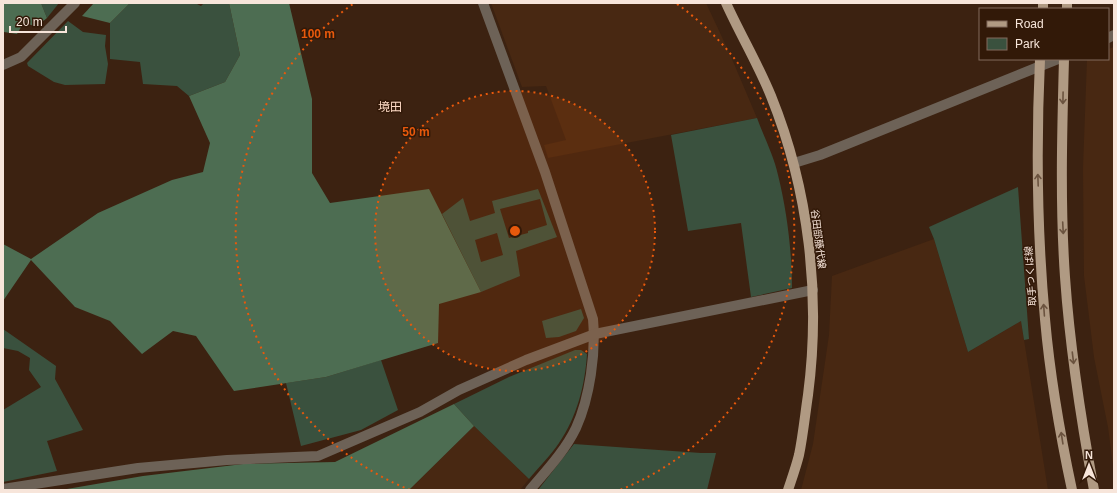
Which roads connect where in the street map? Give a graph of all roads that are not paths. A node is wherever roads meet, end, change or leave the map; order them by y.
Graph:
1 (75, 3) edge
2 (483, 3) edge
3 (726, 3) edge
4 (1054, 60) edge
5 (1064, 60) edge
6 (1040, 63) edge
7 (3, 65) edge
8 (794, 163) junction
9 (813, 290) junction
10 (595, 334) junction
11 (3, 489) edge
12 (530, 490) edge
13 (788, 490) edge
14 (1072, 490) edge
15 (1094, 490) edge

1 - 7 street
2 - 10 street
3 - 8 main road, 谷田部藤代線
4 - 6 street
5 -> 15 main road
6 - 8 street
14 -> 6 main road, 取手つくば線
8 - 9 main road, 谷田部藤代線
9 - 10 street
9 - 13 main road, 谷田部藤代線
10 - 11 street
10 - 12 street

